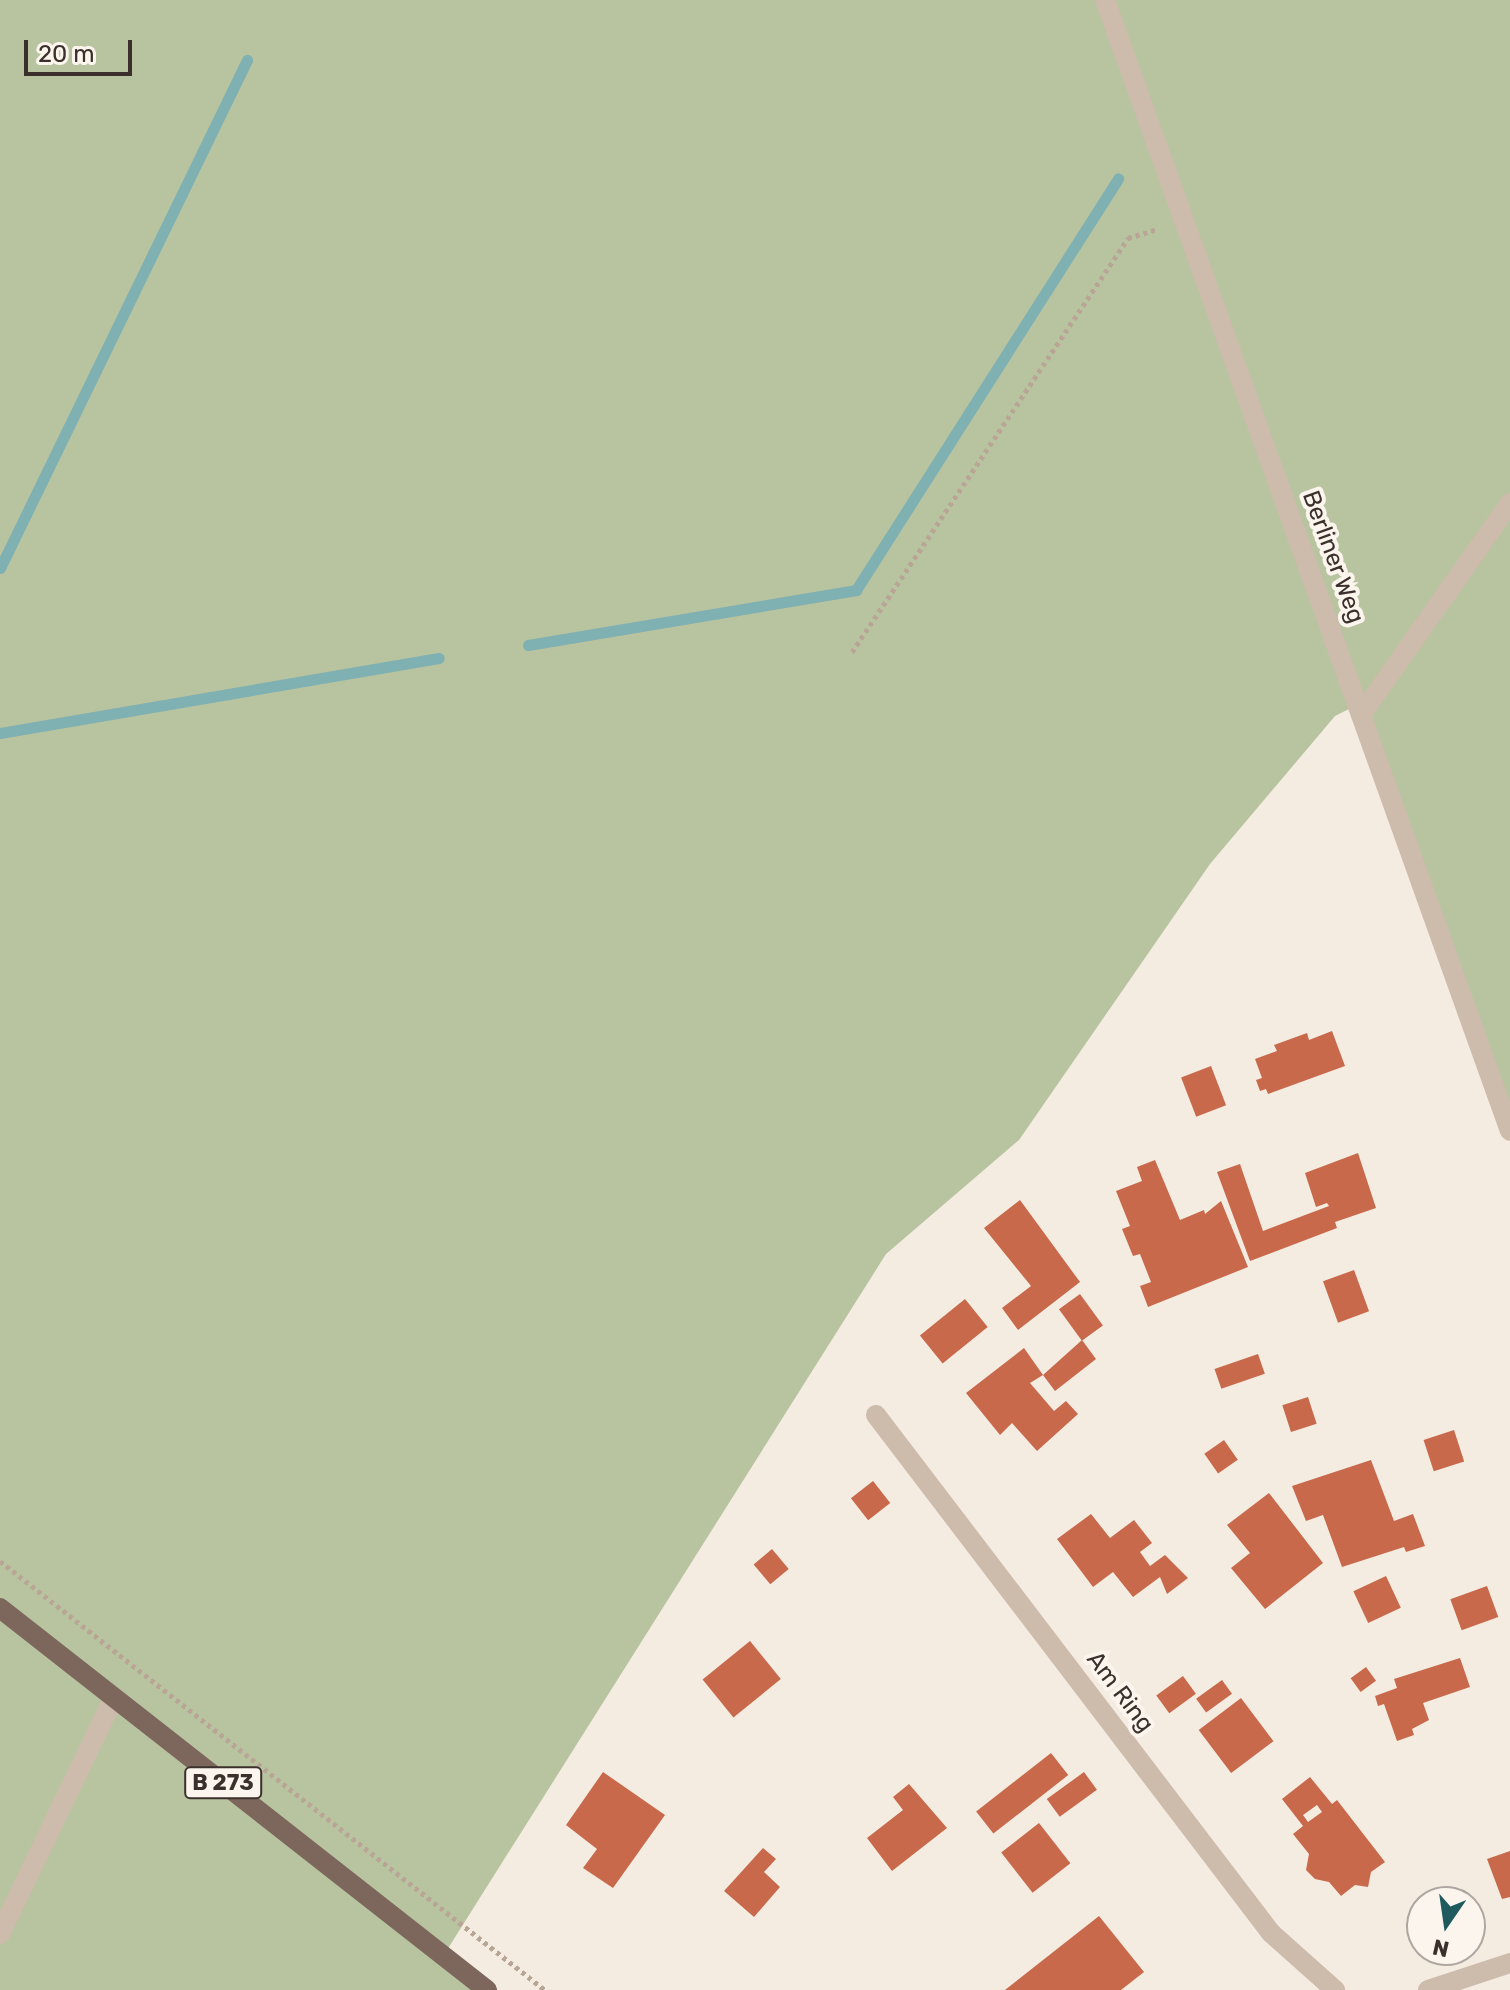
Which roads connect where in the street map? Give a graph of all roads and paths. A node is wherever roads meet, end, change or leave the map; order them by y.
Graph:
1 (1105, 0) edge
2 (1186, 222) junction
3 (1510, 503) edge
4 (852, 652) dead end
5 (1361, 715) junction
6 (1510, 1131) edge
7 (876, 1415) dead end
8 (0, 1561) edge
9 (0, 1608) edge
10 (114, 1697) junction
11 (0, 1934) edge
12 (1510, 1963) edge
13 (487, 1990) edge
14 (545, 1990) edge
15 (1335, 1990) edge
16 (1428, 1990) edge

1 - 2 street, Berliner Weg
2 - 4 path
2 - 5 street, Berliner Weg
3 - 5 street
5 - 6 street, Berliner Weg
7 - 15 street, Am Ring
8 - 14 path
9 - 10 main road, B 273
10 - 11 street
10 - 13 main road, B 273
12 - 16 street

